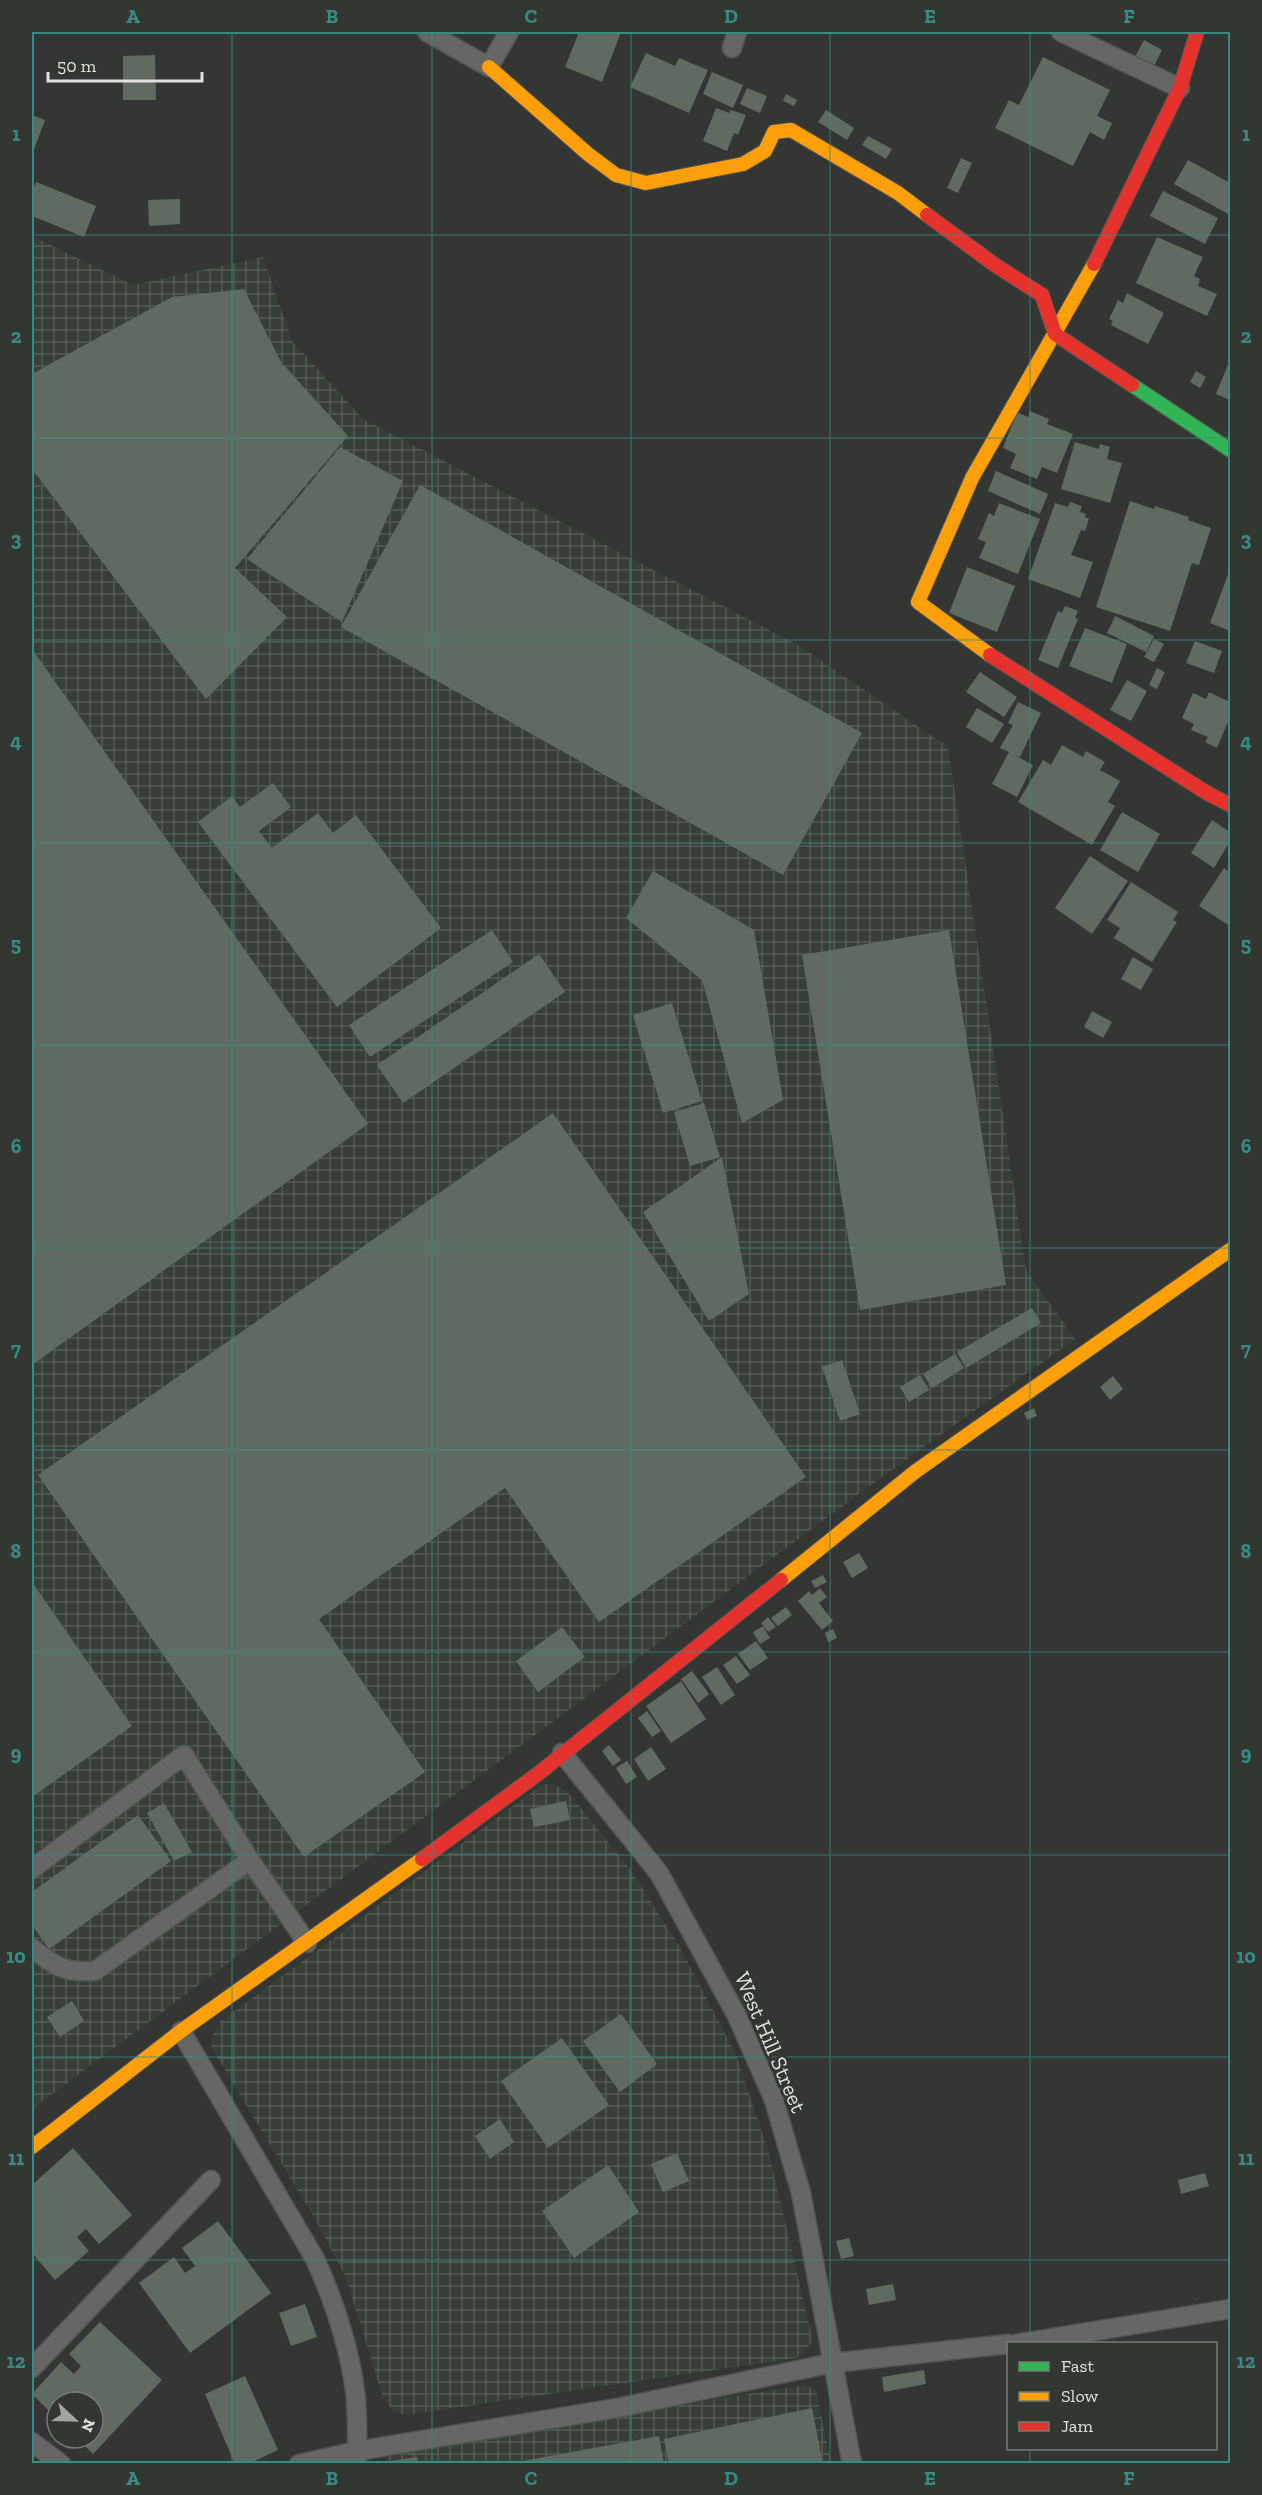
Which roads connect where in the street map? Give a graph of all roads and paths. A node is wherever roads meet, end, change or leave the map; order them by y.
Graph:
1 (427, 32) edge
2 (509, 32) edge
3 (1061, 32) edge
4 (1197, 32) edge
5 (489, 67) junction
6 (1180, 88) junction
7 (1055, 334) junction
8 (1230, 450) edge
9 (1230, 805) edge
10 (1230, 1250) edge
11 (562, 1753) junction
12 (250, 1860) junction
13 (32, 1869) edge
14 (307, 1944) junction
15 (32, 1948) edge
16 (181, 2031) junction
17 (32, 2147) edge
18 (211, 2180) dead end
19 (1230, 2309) edge
20 (1021, 2342) edge
21 (1007, 2344) edge
22 (832, 2363) junction
23 (32, 2368) edge
24 (32, 2442) edge
25 (357, 2457) edge
26 (61, 2463) edge
27 (299, 2463) edge
28 (852, 2463) edge

1 - 5 street
2 - 5 street
3 - 6 street
4 - 6 street
5 - 7 street
6 - 7 street
7 - 8 street
7 - 9 street
10 - 11 street
11 - 14 street
11 - 22 street, West Hill Street
12 - 13 street
12 - 14 street
12 - 15 street
14 - 16 street
16 - 17 street
16 - 25 street
18 - 23 street
19 - 20 street
21 - 22 street
22 - 25 street
22 - 28 street, West Hill Street
24 - 26 street
25 - 27 street

